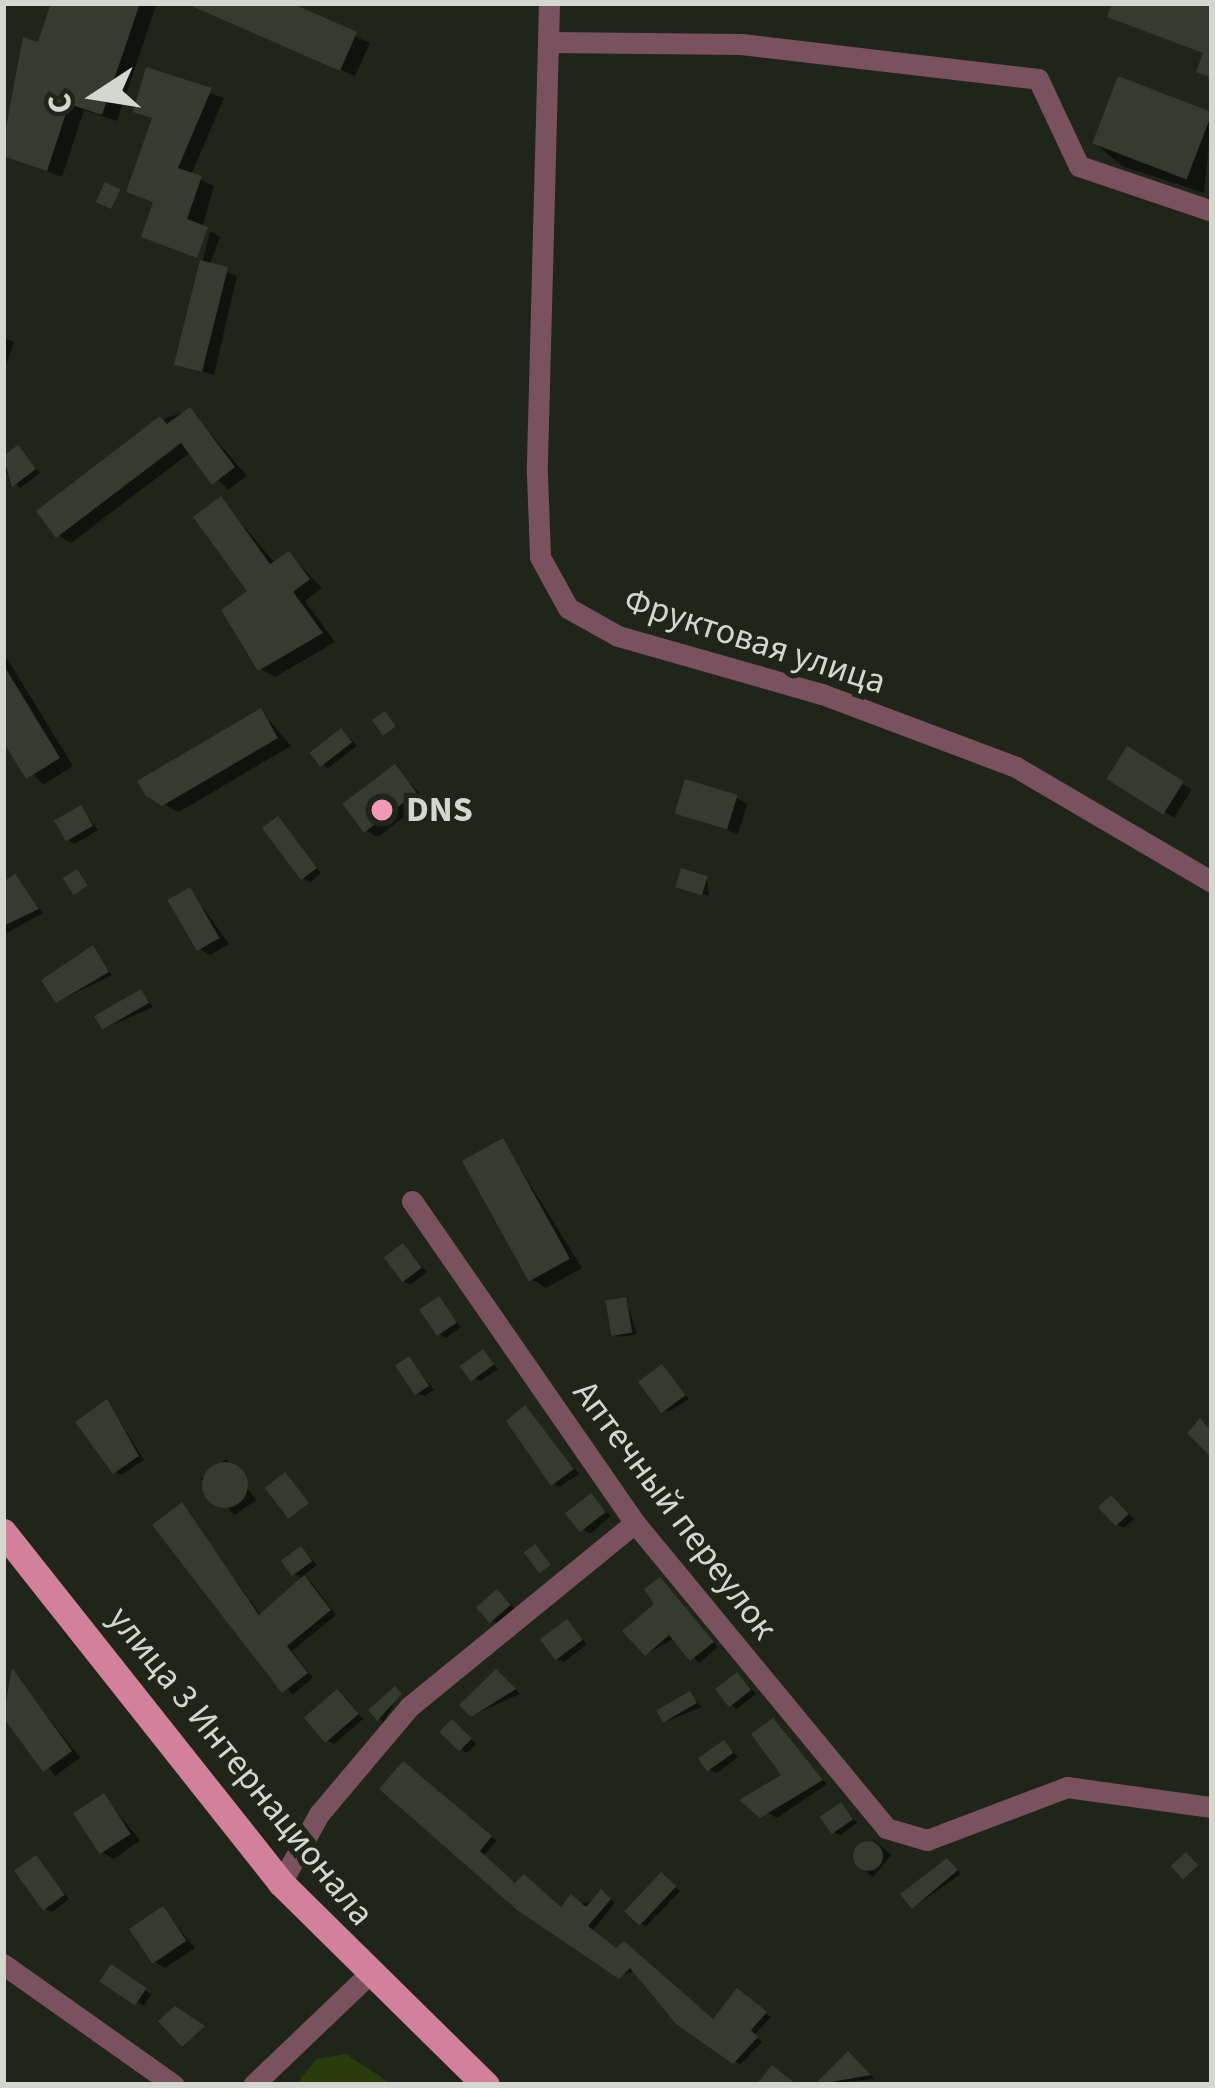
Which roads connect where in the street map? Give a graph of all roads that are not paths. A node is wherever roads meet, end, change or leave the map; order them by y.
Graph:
1 (549, 3) edge
2 (548, 42) junction
3 (1212, 211) edge
4 (1212, 882) edge
5 (412, 1201) dead end
6 (635, 1523) junction
7 (3, 1532) edge
8 (1212, 1807) edge
9 (281, 1883) junction
10 (3, 1964) edge
11 (368, 1975) junction
12 (470, 2080) edge
13 (174, 2085) edge
14 (253, 2085) edge

1 - 2 street, Фруктовая улица
2 - 3 street
2 - 4 street, Фруктовая улица
5 - 6 street, Аптечный переулок
6 - 8 street, Аптечный переулок
6 - 9 street
7 - 9 main road, улица 3 Интернационала
9 - 11 main road, улица 3 Интернационала
10 - 13 street
11 - 12 main road, улица 3 Интернационала
11 - 14 street

